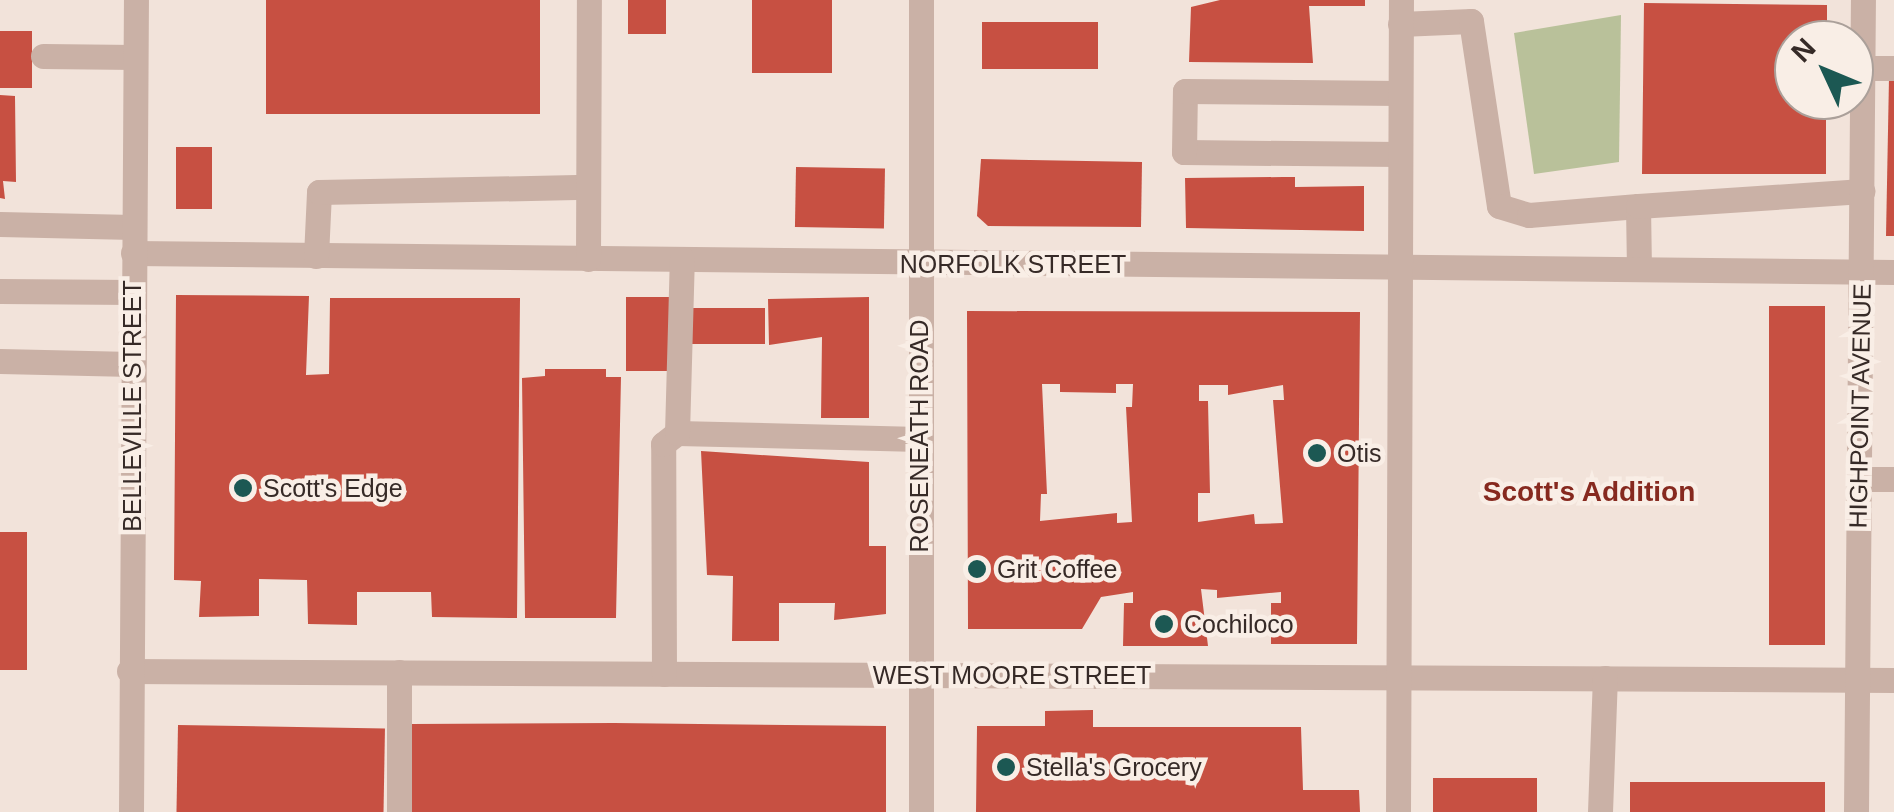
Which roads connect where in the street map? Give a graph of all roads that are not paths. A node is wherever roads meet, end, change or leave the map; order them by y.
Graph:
1 (136, 0) edge
2 (589, 0) edge
3 (921, 0) edge
4 (1401, 12) edge
5 (43, 56) dead end
6 (135, 57) junction
7 (1400, 93) junction
8 (1863, 120) edge
9 (1400, 154) junction
10 (588, 187) junction
11 (1862, 191) junction
12 (1638, 206) junction
13 (0, 224) edge
14 (133, 227) junction
15 (133, 253) junction
16 (316, 256) junction
17 (588, 259) junction
18 (682, 259) junction
19 (919, 264) junction
20 (1398, 266) junction
21 (1639, 269) junction
22 (1862, 272) junction
23 (1894, 272) edge
24 (0, 292) edge
25 (132, 292) junction
26 (0, 362) edge
27 (132, 364) junction
28 (678, 433) junction
29 (919, 439) junction
30 (1860, 479) junction
31 (1894, 479) edge
32 (129, 671) junction
33 (399, 672) junction
34 (664, 674) junction
35 (920, 675) junction
36 (1398, 677) junction
37 (1605, 678) junction
38 (1858, 680) junction
39 (1894, 680) edge
40 (131, 812) edge
41 (399, 812) edge
42 (921, 812) edge
43 (1398, 812) edge
44 (1600, 812) edge
45 (1856, 812) edge

1 - 6 street, BELLEVILLE STREET
2 - 10 street
3 - 19 street, ROSENEATH ROAD
4 - 7 street
4 - 12 street
5 - 6 street
6 - 14 street, BELLEVILLE STREET
7 - 9 street
7 - 9 street
8 - 11 street, HIGHPOINT AVENUE
9 - 20 street
10 - 16 street
10 - 17 street
11 - 12 street
11 - 22 street, HIGHPOINT AVENUE
12 - 21 street
13 - 14 street
14 - 15 street, BELLEVILLE STREET
15 - 16 street, NORFOLK STREET
15 - 25 street, BELLEVILLE STREET
16 - 17 street, NORFOLK STREET
17 - 18 street, NORFOLK STREET
18 - 19 street, NORFOLK STREET
18 - 28 street
19 - 20 street, NORFOLK STREET
19 - 29 street, ROSENEATH ROAD
20 - 21 street, NORFOLK STREET
20 - 36 street
21 - 22 street, NORFOLK STREET
22 - 23 street, NORFOLK STREET
22 - 30 street, HIGHPOINT AVENUE
24 - 25 street
25 - 27 street, BELLEVILLE STREET
26 - 27 street
27 - 32 street, BELLEVILLE STREET
28 - 29 street
28 - 34 street
29 - 35 street, ROSENEATH ROAD
30 - 31 street
30 - 38 street, HIGHPOINT AVENUE
32 - 33 street, WEST MOORE STREET
32 - 40 street, BELLEVILLE STREET
33 - 34 street, WEST MOORE STREET
33 - 41 street
34 - 35 street, WEST MOORE STREET
35 - 36 street, WEST MOORE STREET
35 - 42 street, ROSENEATH ROAD
36 - 37 street, WEST MOORE STREET
36 - 43 street
37 - 38 street, WEST MOORE STREET
37 - 44 street
38 - 39 street, WEST MOORE STREET
38 - 45 street, HIGHPOINT AVENUE

